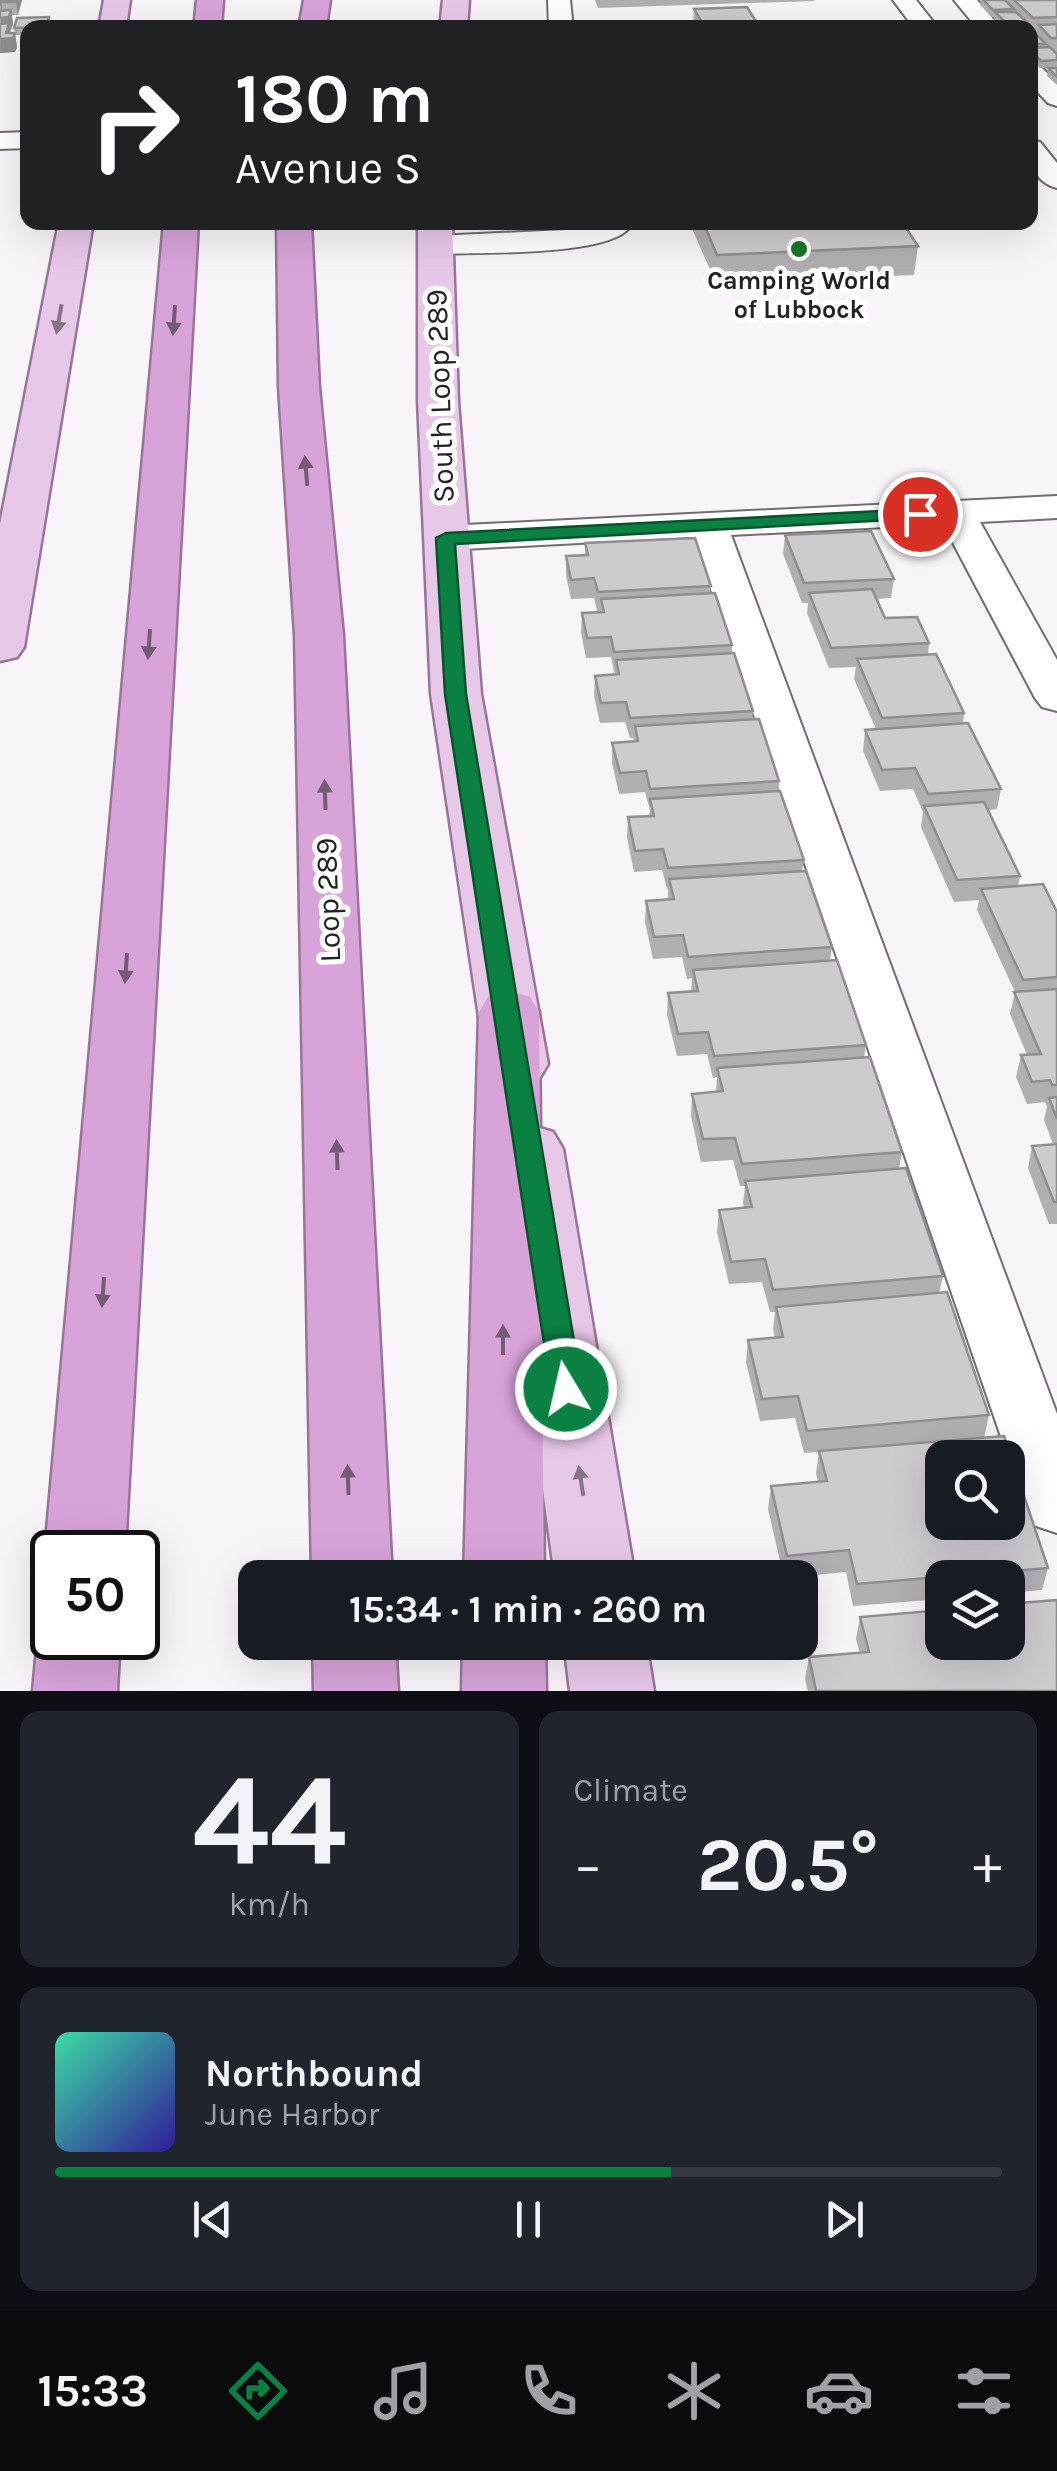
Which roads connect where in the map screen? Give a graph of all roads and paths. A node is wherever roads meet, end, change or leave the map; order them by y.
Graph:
1 (904, 0) edge
2 (965, 0) edge
3 (920, 20) edge
4 (983, 20) edge
5 (1038, 78) edge
6 (1057, 98) edge
7 (1038, 157) edge
8 (1057, 180) edge
9 (75, 230) edge
10 (180, 230) edge
11 (294, 230) edge
12 (609, 230) edge
13 (435, 234) edge
14 (1057, 507) edge
15 (955, 512) junction
16 (708, 525) junction
17 (446, 538) junction
18 (0, 647) edge
19 (1057, 698) edge
20 (509, 1012) junction
21 (1057, 1504) edge
22 (87, 1530) edge
23 (351, 1560) edge
24 (504, 1560) edge
25 (592, 1560) edge
26 (76, 1660) edge
27 (355, 1660) edge
28 (504, 1660) edge
29 (608, 1660) edge
30 (74, 1691) edge
31 (356, 1691) edge
32 (504, 1691) edge
33 (612, 1691) edge

1 - 3 street
2 - 4 street
5 - 6 street
7 - 8 street
9 -> 18 main road
10 -> 22 highway
23 -> 11 highway, Loop 289
12 - 13 street
13 - 17 main road, South Loop 289
14 - 15 street
15 - 16 street
15 - 19 street
16 - 17 street
16 - 21 street
17 - 20 main road, South Loop 289
24 -> 20 highway
25 -> 20 main road, South Loop 289
26 - 30 highway
27 - 31 highway
28 - 32 highway
29 - 33 main road

